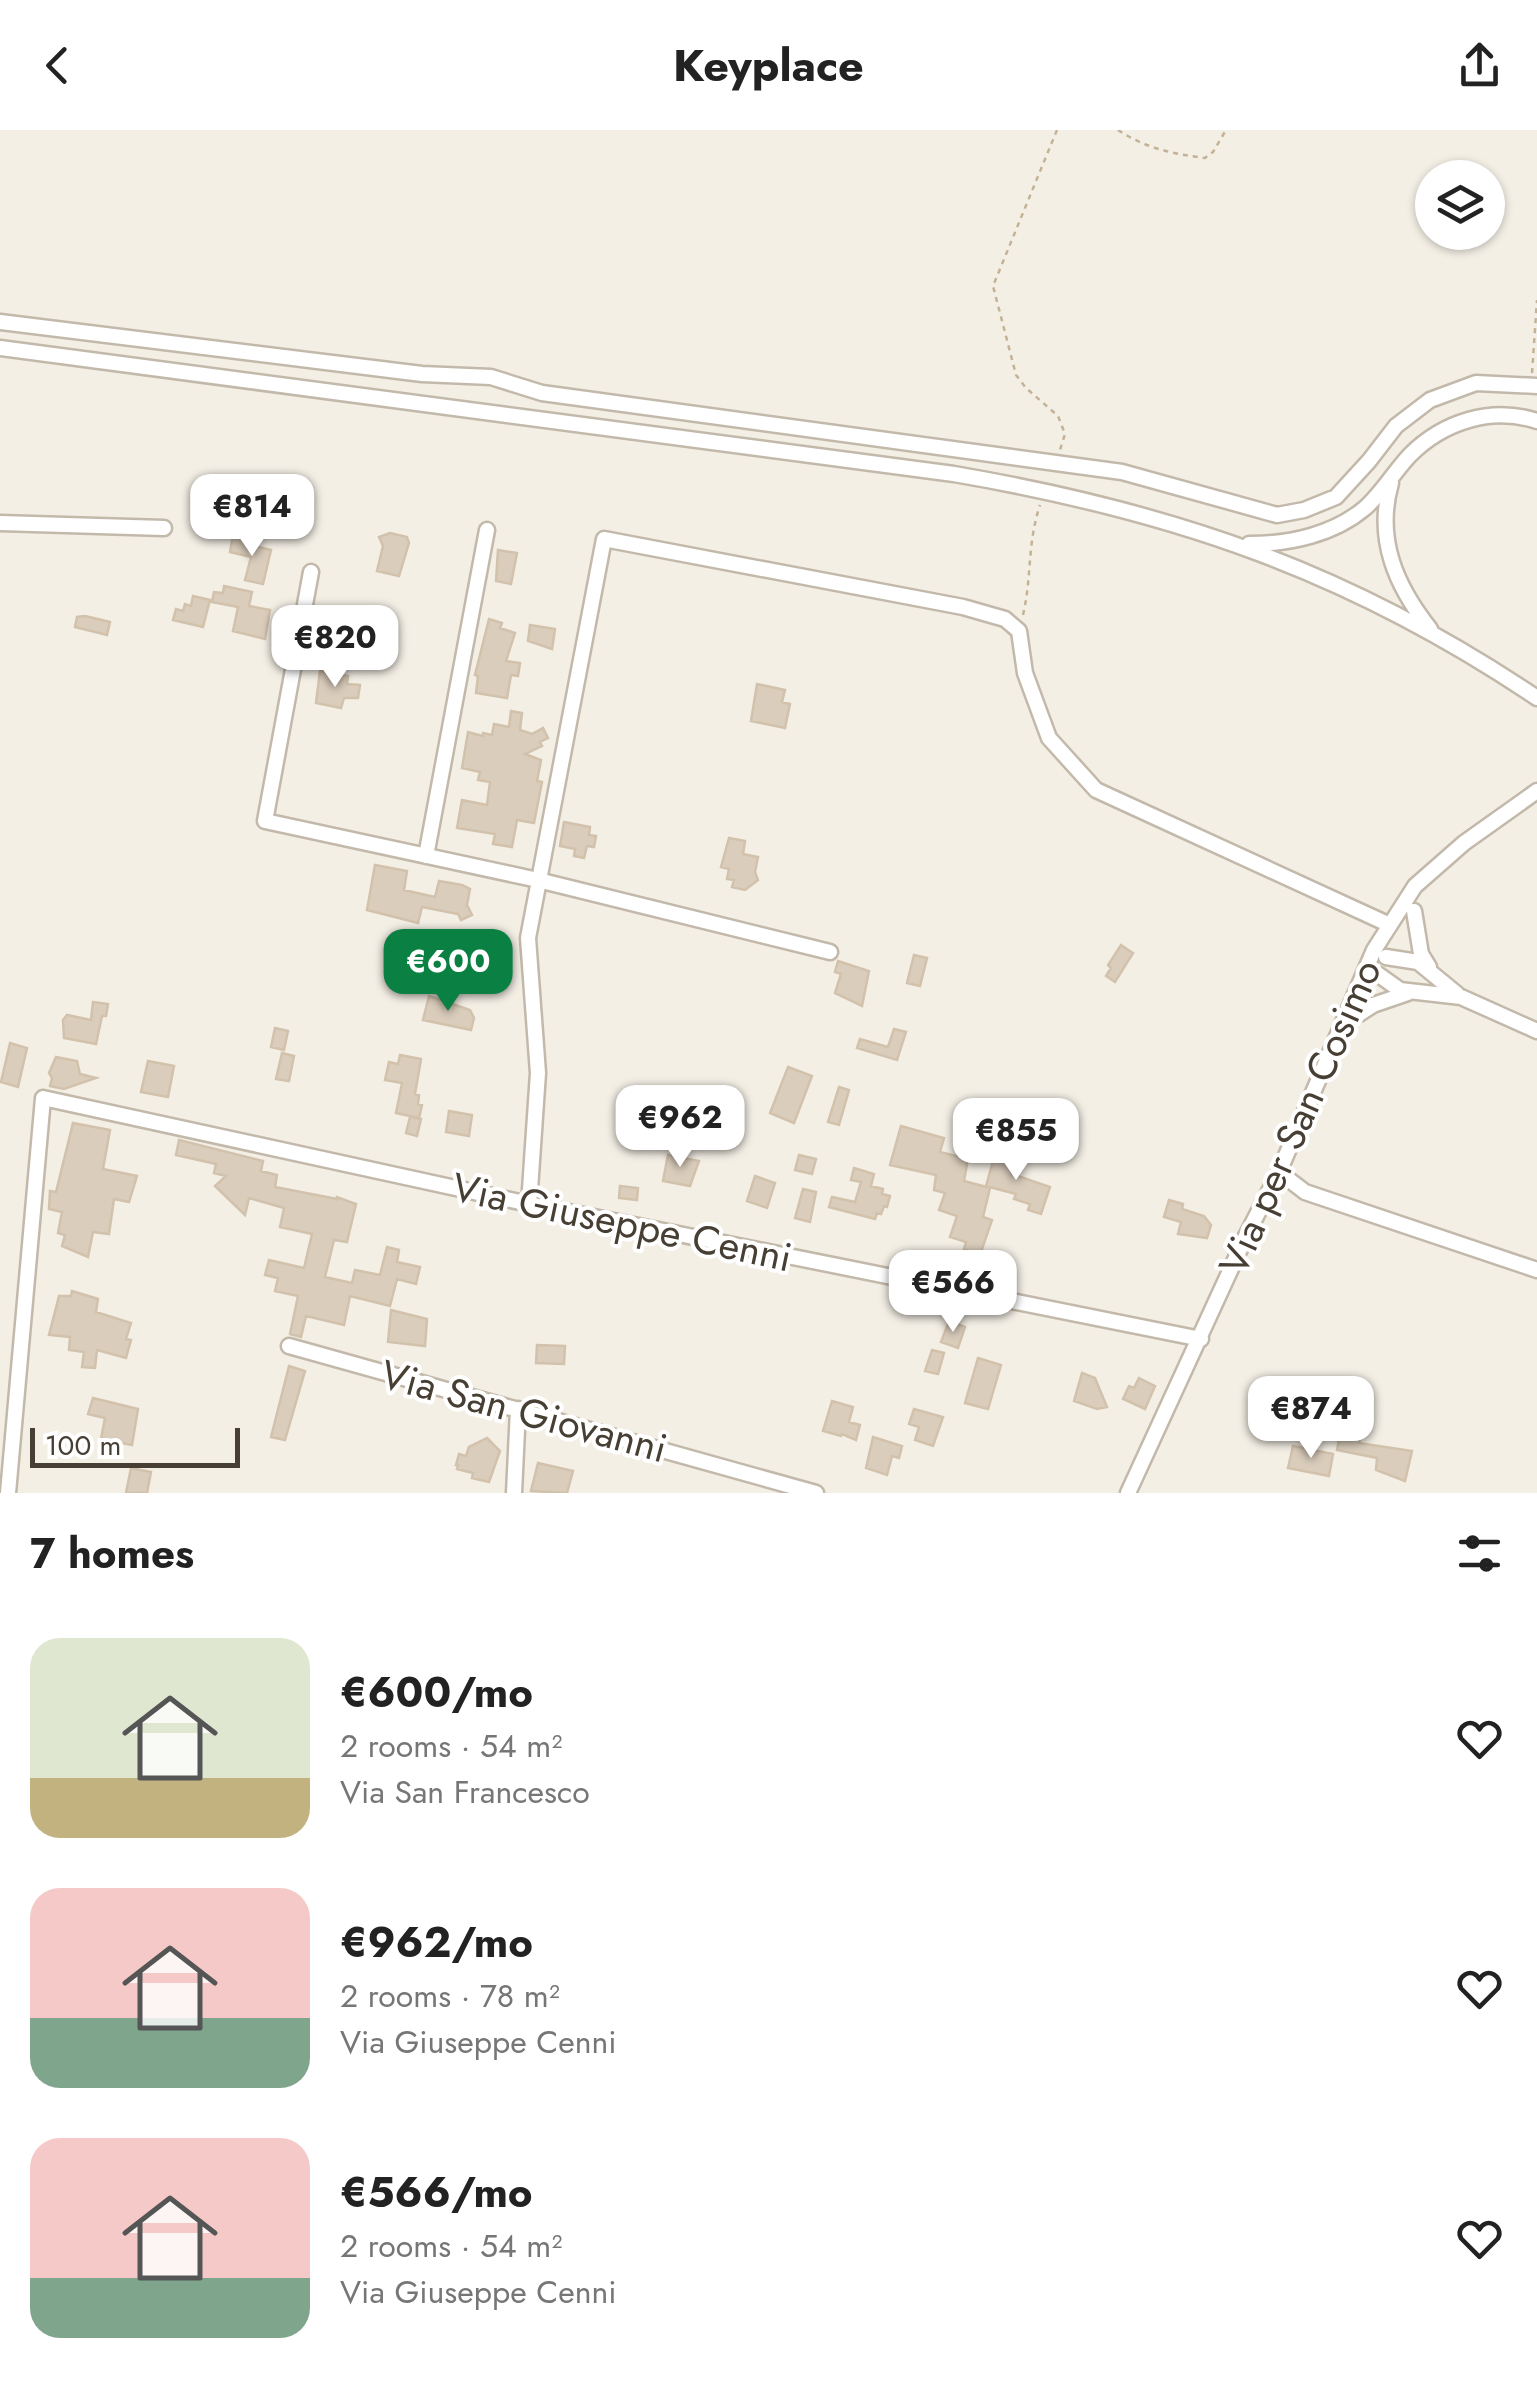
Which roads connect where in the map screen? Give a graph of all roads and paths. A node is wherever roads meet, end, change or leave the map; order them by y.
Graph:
1 (1056, 130) edge
2 (1118, 130) edge
3 (1226, 130) edge
4 (1537, 300) edge
5 (0, 322) edge
6 (0, 348) edge
7 (1534, 385) edge
8 (1537, 420) edge
9 (1052, 464) junction
10 (1392, 478) junction
11 (1049, 490) junction
12 (0, 523) edge
13 (164, 528) dead end
14 (488, 530) dead end
15 (1238, 544) junction
16 (311, 572) dead end
17 (1019, 631) junction
18 (1436, 636) junction
19 (1537, 698) edge
20 (1537, 791) edge
21 (426, 856) junction
22 (538, 880) junction
23 (1414, 910) dead end
24 (1390, 925) junction
25 (830, 952) dead end
26 (1386, 956) dead end
27 (1432, 972) junction
28 (1379, 974) dead end
29 (1413, 992) junction
30 (1461, 997) junction
31 (1359, 1014) dead end
32 (1537, 1031) edge
33 (1279, 1172) junction
34 (529, 1204) junction
35 (1537, 1270) edge
36 (1201, 1338) junction
37 (289, 1346) dead end
38 (518, 1409) junction
39 (8, 1493) edge
40 (514, 1493) edge
41 (816, 1493) edge
42 (1128, 1493) edge

1 - 9 path
2 - 3 path
4 - 7 path
5 - 9 street
6 - 11 street
7 - 9 street
8 - 10 street
10 - 15 street
10 - 18 street
11 - 15 street
11 - 17 path
12 - 13 street
14 - 21 street
15 - 18 street
16 - 21 street
17 - 22 street
17 - 24 street
18 - 19 street
20 - 24 street, Via per San Cosimo
21 - 22 street
22 - 25 street
22 - 34 street
23 - 27 street
24 - 33 street, Via per San Cosimo
26 - 27 street
27 - 30 street
28 - 29 street
29 - 30 street
29 - 31 street
30 - 32 street
33 - 35 street
33 - 36 street, Via per San Cosimo
34 - 36 street, Via Giuseppe Cenni
34 - 39 street, Via Giuseppe Cenni
36 - 42 street, Via per San Cosimo
37 - 38 street, Via San Giovanni
38 - 40 street
38 - 41 street, Via San Giovanni

